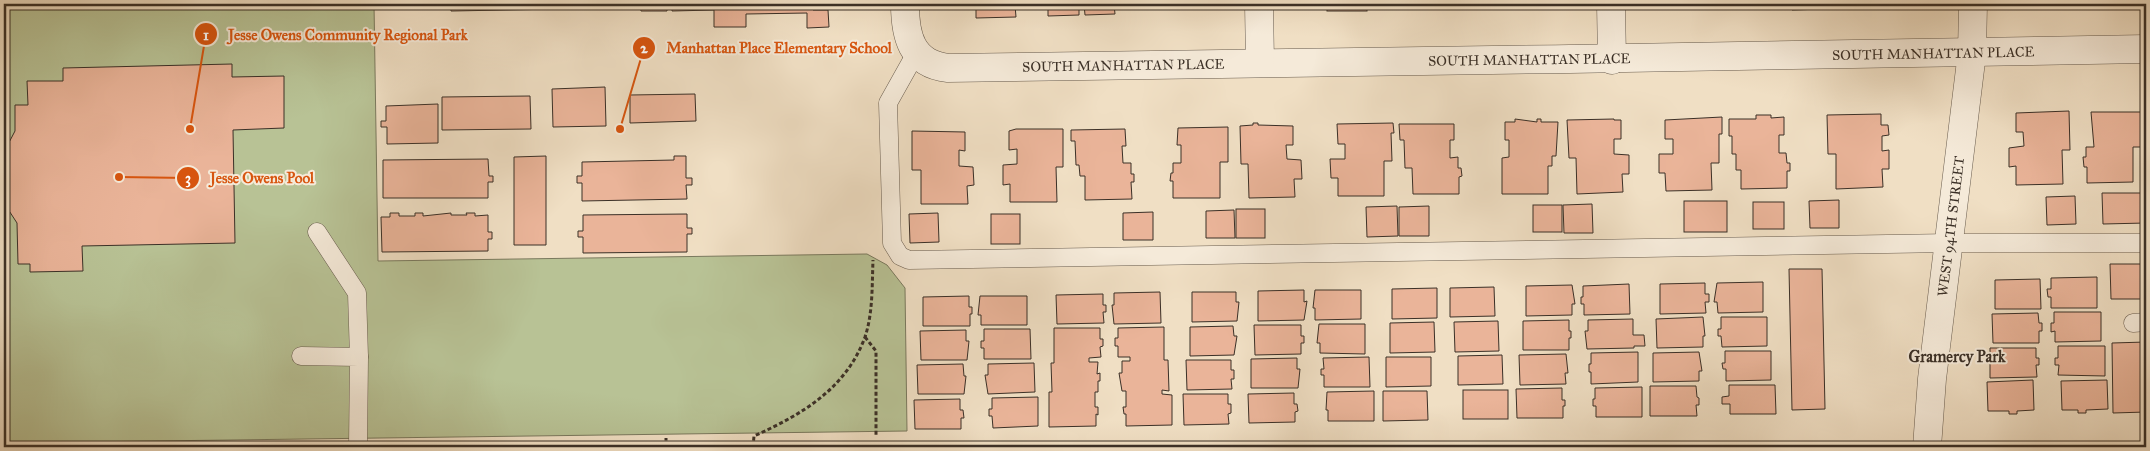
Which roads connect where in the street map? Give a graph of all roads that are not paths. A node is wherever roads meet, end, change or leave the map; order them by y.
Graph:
1 (905, 4) edge
2 (1259, 4) edge
3 (1611, 4) edge
4 (1973, 4) edge
5 (2146, 49) edge
6 (916, 52) junction
7 (1972, 53) junction
8 (1612, 60) junction
9 (1260, 63) junction
10 (317, 232) dead end
11 (1950, 243) junction
12 (2146, 243) edge
13 (301, 356) dead end
14 (359, 357) junction
15 (358, 447) edge
16 (1927, 447) edge

1 - 6 street
2 - 9 street
3 - 8 street
4 - 7 street, WEST 94TH STREET
5 - 7 street, SOUTH MANHATTAN PLACE
6 - 9 street, SOUTH MANHATTAN PLACE
6 - 11 lane
7 - 8 street, SOUTH MANHATTAN PLACE
7 - 11 street, WEST 94TH STREET
8 - 9 street, SOUTH MANHATTAN PLACE
10 - 14 lane
11 - 12 lane
11 - 16 street, WEST 94TH STREET
13 - 14 lane
14 - 15 lane

